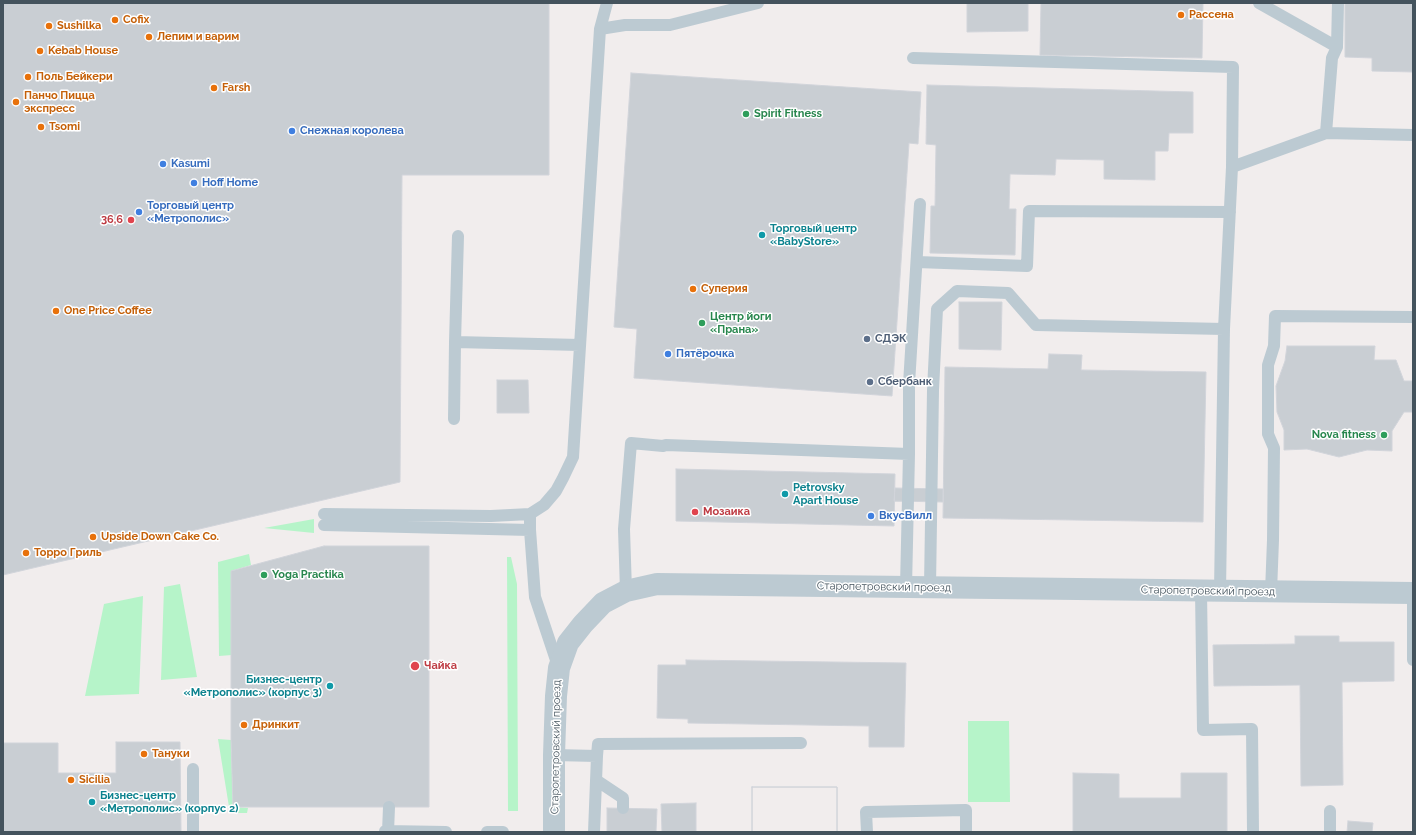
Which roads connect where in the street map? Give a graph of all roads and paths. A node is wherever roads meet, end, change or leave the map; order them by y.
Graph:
1 (607, 3) edge
2 (758, 3) edge
3 (1259, 3) edge
4 (1338, 3) edge
5 (600, 29) junction
6 (1337, 46) junction
7 (913, 58) dead end
8 (1326, 133) junction
9 (1413, 135) edge
10 (1232, 167) junction
11 (920, 204) dead end
12 (1230, 212) junction
13 (458, 236) dead end
14 (917, 262) junction
15 (1413, 317) edge
16 (1224, 329) junction
17 (455, 342) junction
18 (580, 345) junction
19 (454, 419) dead end
20 (909, 454) junction
21 (530, 514) junction
22 (530, 530) junction
23 (906, 587) junction
24 (930, 587) junction
25 (626, 591) junction
26 (1211, 591) junction
27 (1271, 592) junction
28 (1413, 593) edge
29 (1413, 660) edge
30 (559, 668) junction
31 (801, 743) dead end
32 (554, 755) junction
33 (597, 756) junction
34 (193, 769) dead end
35 (596, 780) junction
36 (389, 807) dead end
37 (623, 808) dead end
38 (1330, 811) dead end
39 (387, 831) edge
40 (193, 832) edge
41 (446, 832) edge
42 (487, 832) edge
43 (503, 832) edge
44 (547, 832) edge
45 (554, 832) edge
46 (594, 832) edge
47 (867, 832) edge
48 (966, 832) edge
49 (1253, 832) edge
50 (1330, 832) edge

1 - 5 lane
2 - 5 lane
3 - 6 lane
4 - 6 lane
5 - 18 lane
6 - 8 lane
7 - 10 lane
8 - 9 lane
8 - 10 lane
10 - 12 lane
11 - 14 lane
12 - 14 lane
12 - 16 lane
13 - 17 lane
14 - 20 lane
15 - 27 lane
16 - 24 lane
16 - 26 lane
17 - 18 lane
17 - 19 lane
18 - 21 lane
20 - 23 lane
20 - 25 lane
21 - 22 lane
21 - 22 lane
22 - 30 lane
23 - 24 street, Старопетровский проезд
23 - 25 street, Старопетровский проезд
24 - 26 street, Старопетровский проезд
25 - 30 street, Старопетровский проезд
26 - 27 street, Старопетровский проезд
26 - 49 lane
27 - 28 street, Старопетровский проезд
28 - 29 lane
30 - 32 street, Старопетровский проезд
31 - 33 lane
32 - 33 lane
32 - 45 street, Старопетровский проезд
33 - 35 lane
34 - 40 lane
35 - 37 lane
35 - 46 lane
36 - 39 lane
38 - 50 lane
39 - 41 lane
42 - 43 lane
44 - 45 lane
47 - 48 lane

